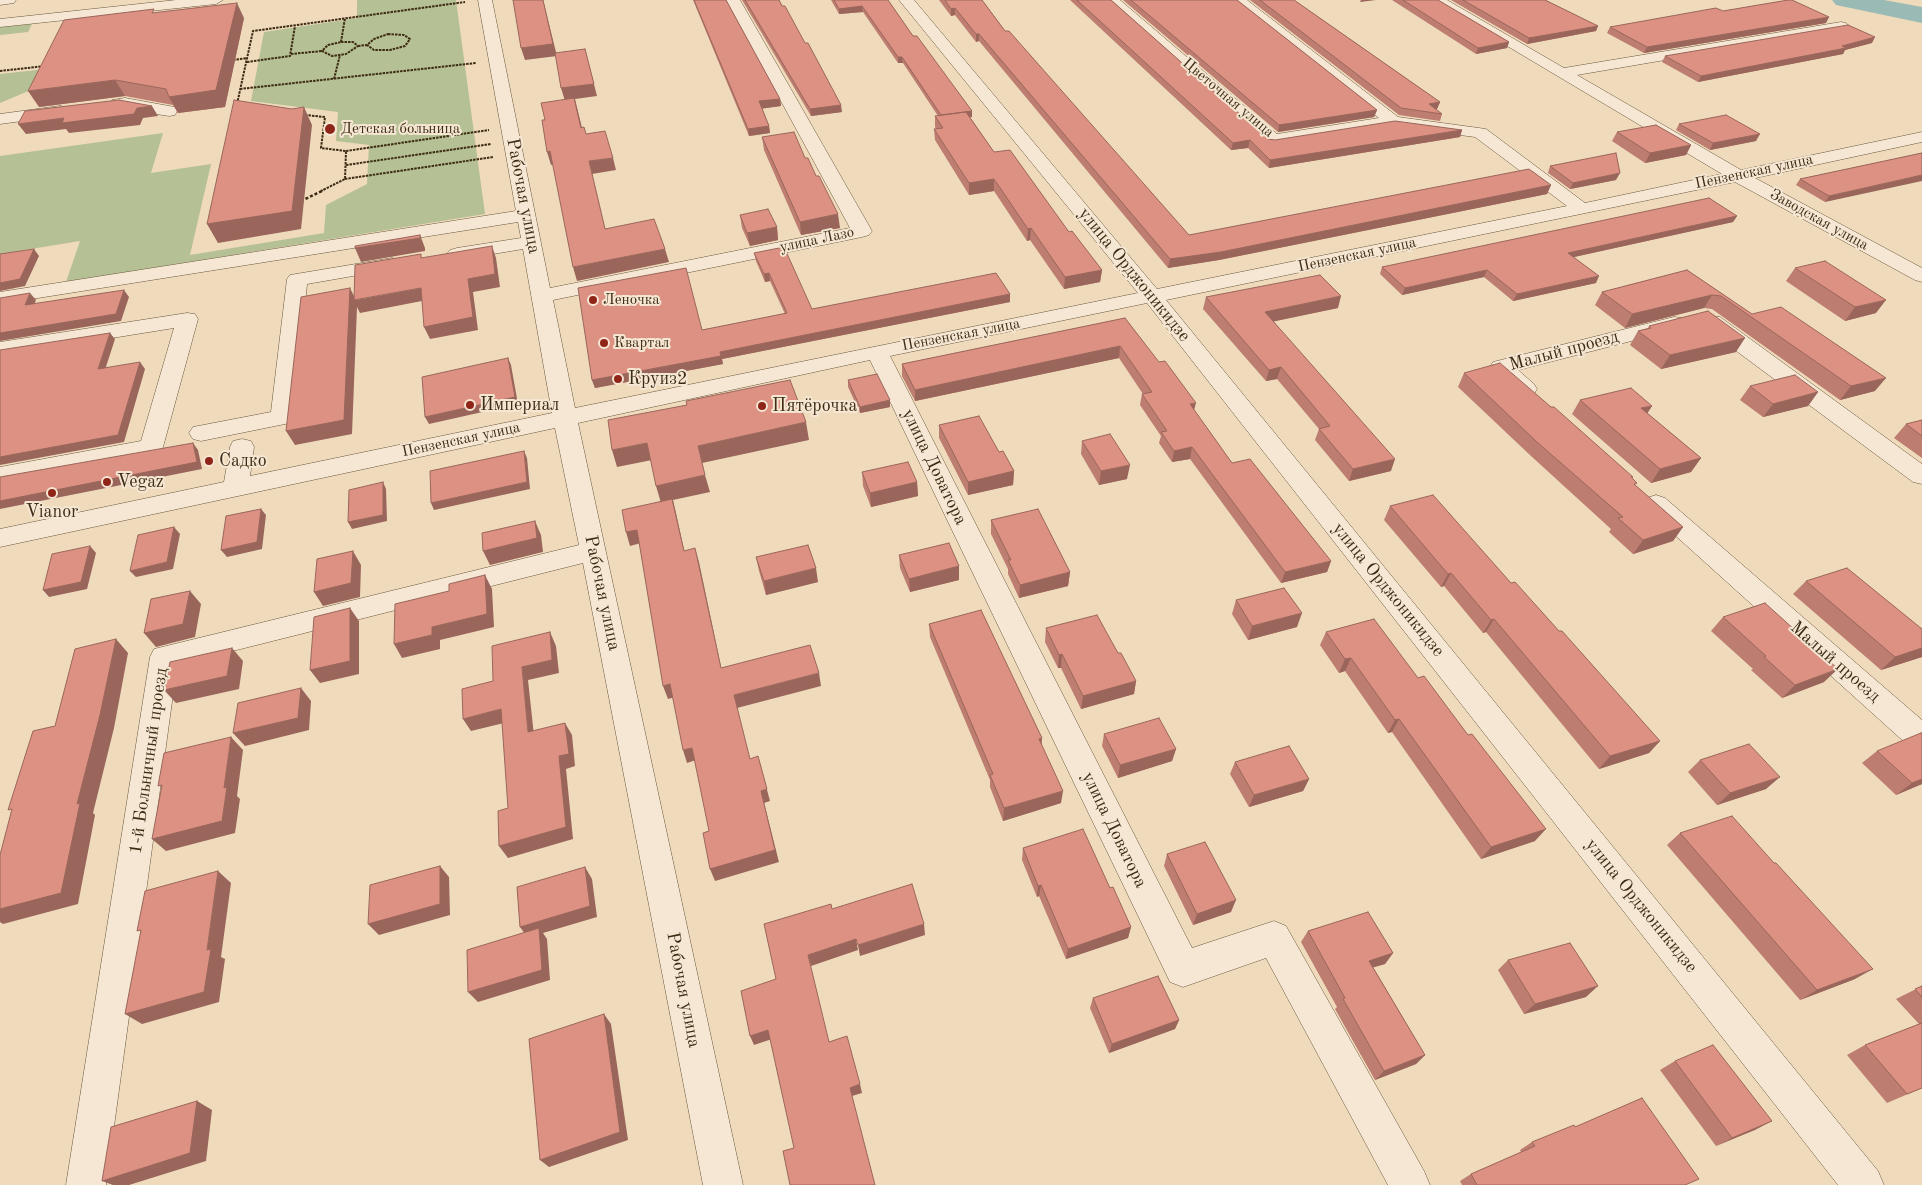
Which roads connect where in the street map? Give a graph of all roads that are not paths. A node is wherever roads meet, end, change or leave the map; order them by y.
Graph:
1 (9, 0) edge
2 (733, 0) edge
3 (906, 0) edge
4 (1112, 0) edge
5 (1238, 0) edge
6 (1437, 0) edge
7 (0, 1) edge
8 (208, 1) edge
9 (477, 1) edge
10 (0, 23) edge
11 (1841, 26) edge
12 (1562, 73) junction
13 (98, 106) edge
14 (80, 108) edge
15 (170, 111) edge
16 (0, 119) edge
17 (1393, 121) junction
18 (1922, 137) edge
19 (1738, 176) junction
20 (1582, 209) junction
21 (527, 215) junction
22 (532, 242) junction
23 (439, 257) edge
24 (410, 261) edge
25 (1922, 276) edge
26 (542, 296) junction
27 (1153, 297) junction
28 (0, 298) edge
29 (0, 349) edge
30 (877, 352) junction
31 (1545, 406) edge
32 (565, 418) junction
33 (200, 433) dead end
34 (242, 446) dead end
35 (0, 475) edge
36 (1922, 476) edge
37 (236, 488) junction
38 (1641, 491) edge
39 (0, 538) edge
40 (594, 551) junction
41 (1922, 739) edge
42 (86, 1185) edge
43 (723, 1185) edge
44 (1410, 1185) edge
45 (1864, 1185) edge

1 - 7 street
2 - 26 street, улица Лазо
3 - 27 street, улица Орджоникидзе
4 - 17 street, Цветочная улица
5 - 17 street
6 - 12 street, Заводская улица
8 - 10 street
9 - 21 street, Рабочая улица
11 - 12 street
12 - 19 street, Заводская улица
13 - 15 street
14 - 16 street
17 - 20 street, Цветочная улица
18 - 19 street, Пензенская улица
19 - 20 street, Пензенская улица
19 - 25 street, Заводская улица
20 - 27 street, Пензенская улица
21 - 22 street, Рабочая улица
21 - 28 street
22 - 23 street
22 - 26 street, Рабочая улица
24 - 33 street
26 - 32 street, Рабочая улица
27 - 30 street, Пензенская улица
27 - 45 street, улица Орджоникидзе
29 - 35 street
30 - 32 street, Пензенская улица
30 - 44 street, улица Доватора
31 - 36 street, Малый проезд
32 - 37 street, Пензенская улица
32 - 40 street, Рабочая улица
34 - 37 street
37 - 39 street, Пензенская улица
38 - 41 street, Малый проезд
40 - 42 street, 1-й Больничный проезд
40 - 43 street, Рабочая улица

